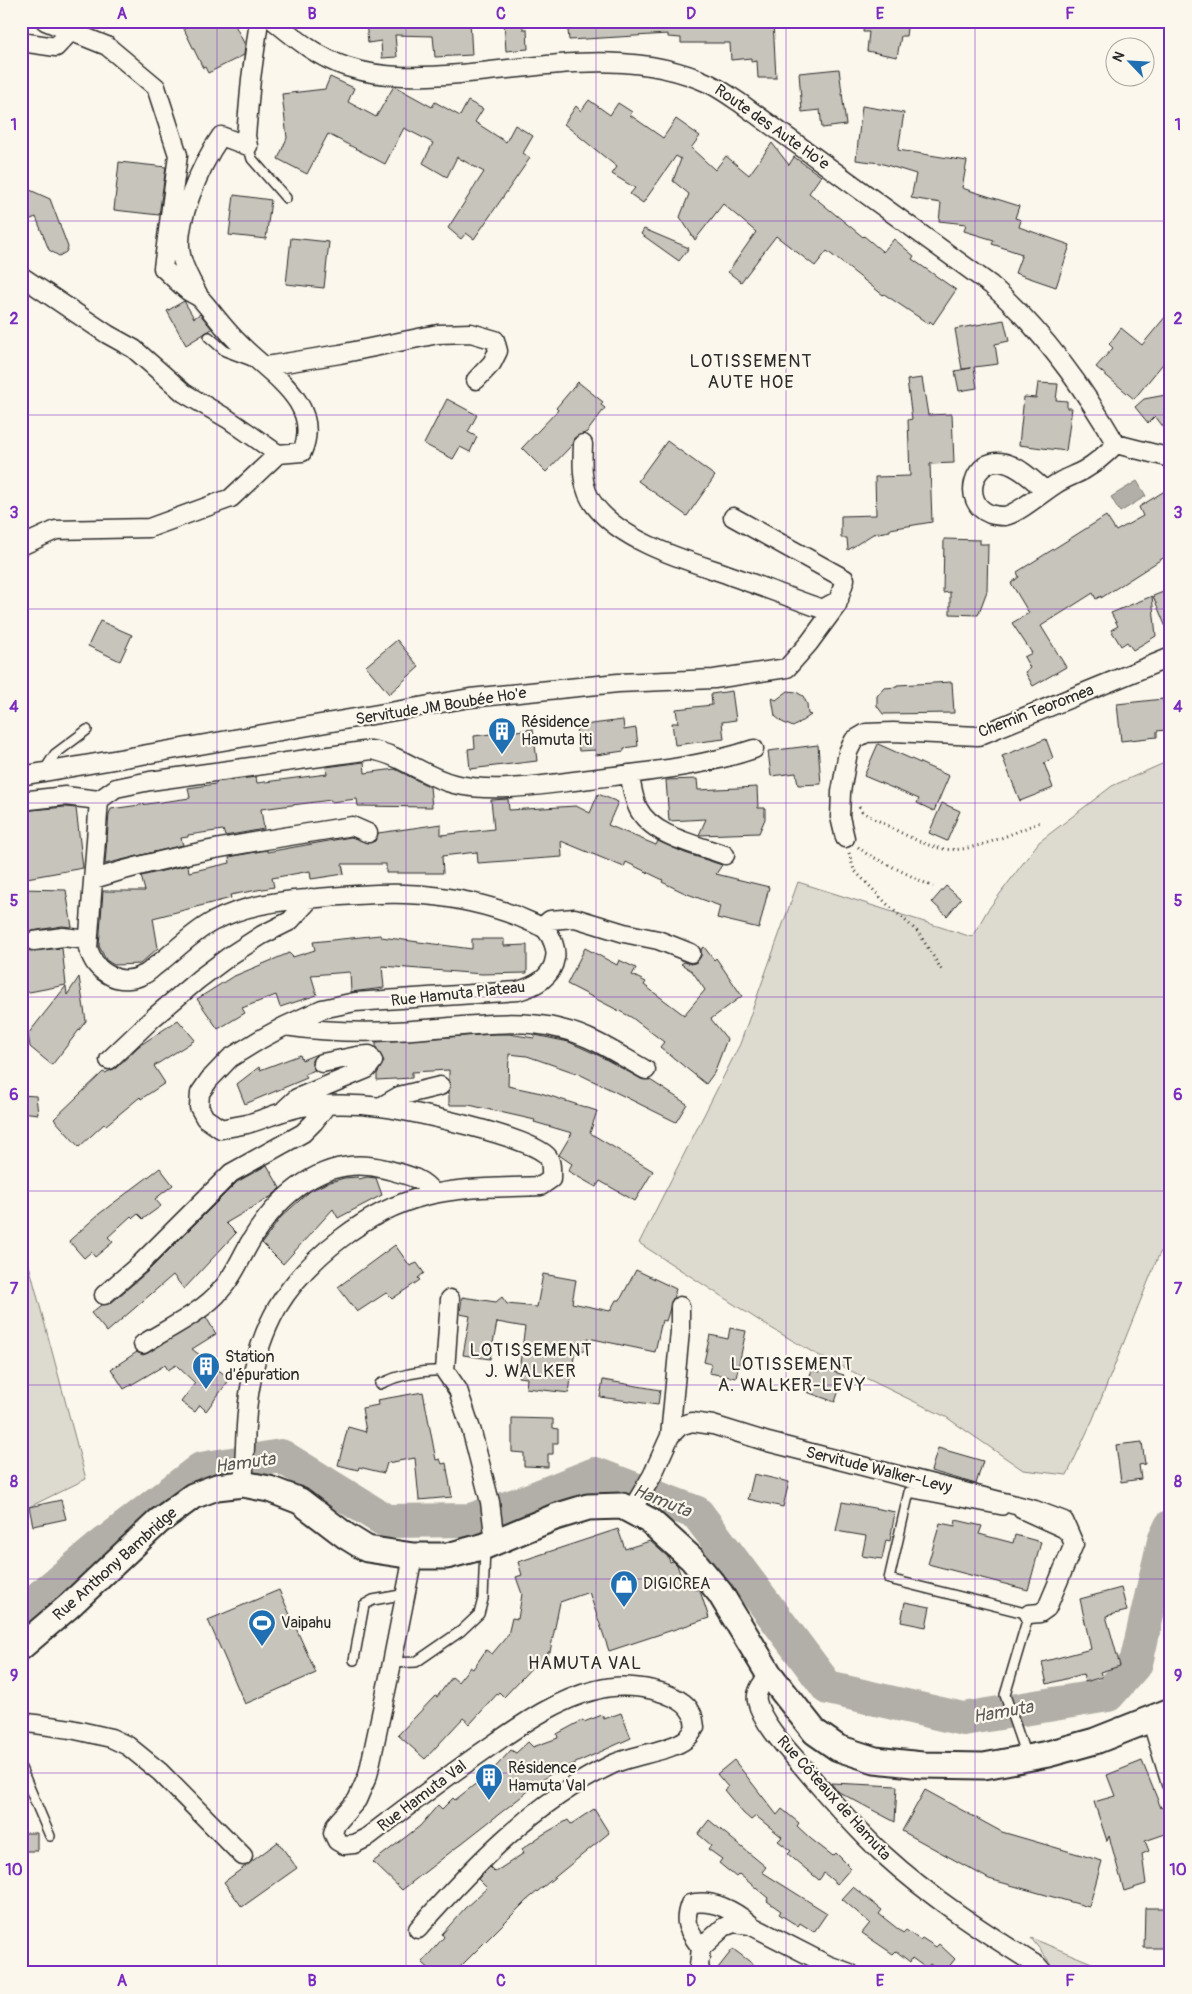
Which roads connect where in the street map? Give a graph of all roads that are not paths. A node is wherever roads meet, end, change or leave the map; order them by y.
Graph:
1 (45, 21) edge
2 (259, 21) edge
3 (274, 21) edge
4 (71, 31) junction
5 (21, 42) edge
6 (248, 146) junction
7 (286, 198) dead end
8 (21, 276) edge
9 (199, 297) junction
10 (209, 337) dead end
11 (266, 366) junction
12 (476, 380) dead end
13 (583, 444) dead end
14 (1116, 444) junction
15 (278, 454) junction
16 (1171, 458) edge
17 (1046, 491) junction
18 (733, 517) dead end
19 (21, 546) edge
20 (839, 600) junction
21 (1171, 657) edge
22 (87, 730) dead end
23 (754, 749) dead end
24 (43, 773) junction
25 (629, 774) junction
26 (21, 776) edge
27 (99, 800) junction
28 (21, 801) edge
29 (368, 833) dead end
30 (845, 838) road end
31 (725, 854) dead end
32 (94, 879) junction
33 (311, 898) junction
34 (542, 927) junction
35 (88, 940) junction
36 (34, 941) dead end
37 (690, 953) dead end
38 (285, 1026) junction
39 (109, 1060) dead end
40 (322, 1063) dead end
41 (646, 1070) dead end
42 (440, 1086) dead end
43 (326, 1106) junction
44 (380, 1107) junction
45 (283, 1111) junction
46 (434, 1194) junction
47 (104, 1295) dead end
48 (450, 1298) dead end
49 (680, 1306) dead end
50 (142, 1344) dead end
51 (444, 1371) junction
52 (380, 1384) dead end
53 (670, 1436) junction
54 (243, 1479) junction
55 (634, 1506) junction
56 (491, 1540) junction
57 (1072, 1541) junction
58 (413, 1556) junction
59 (406, 1594) junction
60 (1029, 1614) junction
61 (21, 1647) edge
62 (354, 1660) dead end
63 (392, 1663) junction
64 (769, 1674) junction
65 (1161, 1715) edge
66 (21, 1722) edge
67 (1023, 1747) junction
68 (21, 1768) edge
69 (1171, 1784) edge
70 (50, 1836) dead end
71 (244, 1856) dead end
72 (750, 1925) junction
73 (418, 1929) dead end
74 (701, 1948) junction
75 (701, 1973) edge
76 (850, 1973) edge
77 (1044, 1973) edge

1 - 4 street
2 - 6 street
3 - 14 street, Route des Aute Ho'e
4 - 5 street
4 - 9 street
6 - 7 lane
6 - 9 street
8 - 15 street
9 - 11 street
10 - 11 lane
11 - 12 street
11 - 15 street
13 - 20 street
14 - 16 street
14 - 17 street
15 - 19 street
17 - 17 street
18 - 20 street, Servitude JM Boubée Ho'e
20 - 24 street, Servitude JM Boubée Ho'e
21 - 30 street, Chemin Teoromea
22 - 24 lane
23 - 25 street
24 - 26 street, Servitude JM Boubée Ho'e
25 - 27 street
25 - 31 street
27 - 28 street
27 - 32 street
29 - 32 street
32 - 35 street
33 - 34 street
33 - 35 street
33 - 39 street
34 - 37 street
34 - 38 street, Rue Hamuta Plateau
35 - 36 street
38 - 41 street
38 - 45 street, Rue Hamuta Plateau
40 - 45 street
42 - 44 street
43 - 44 street, Rue Hamuta Plateau
43 - 45 street, Rue Hamuta Plateau
43 - 47 street
44 - 46 street, Rue Hamuta Plateau
46 - 50 street
46 - 54 street, Rue Hamuta Plateau
48 - 51 street
49 - 53 street
51 - 52 lane
51 - 56 street
53 - 55 street
53 - 57 street, Servitude Walker-Levy
54 - 58 main road, Rue Anthony Bambridge
54 - 61 main road, Rue Anthony Bambridge
55 - 56 main road, Rue Anthony Bambridge
55 - 64 main road, Rue Anthony Bambridge
56 - 58 main road, Rue Anthony Bambridge
56 - 63 lane
57 - 60 street
57 - 60 lane
58 - 59 street, Rue Hamuta Val
59 - 62 lane
59 - 63 street, Rue Hamuta Val
60 - 67 lane
63 - 73 street, Rue Hamuta Val
64 - 67 main road, Rue Anthony Bambridge
64 - 77 street, Rue Côteaux de Hamuta
65 - 67 main road, Rue Anthony Bambridge
65 - 69 street
66 - 71 street
68 - 70 lane
72 - 74 street
72 - 74 street
72 - 76 street
74 - 75 street

